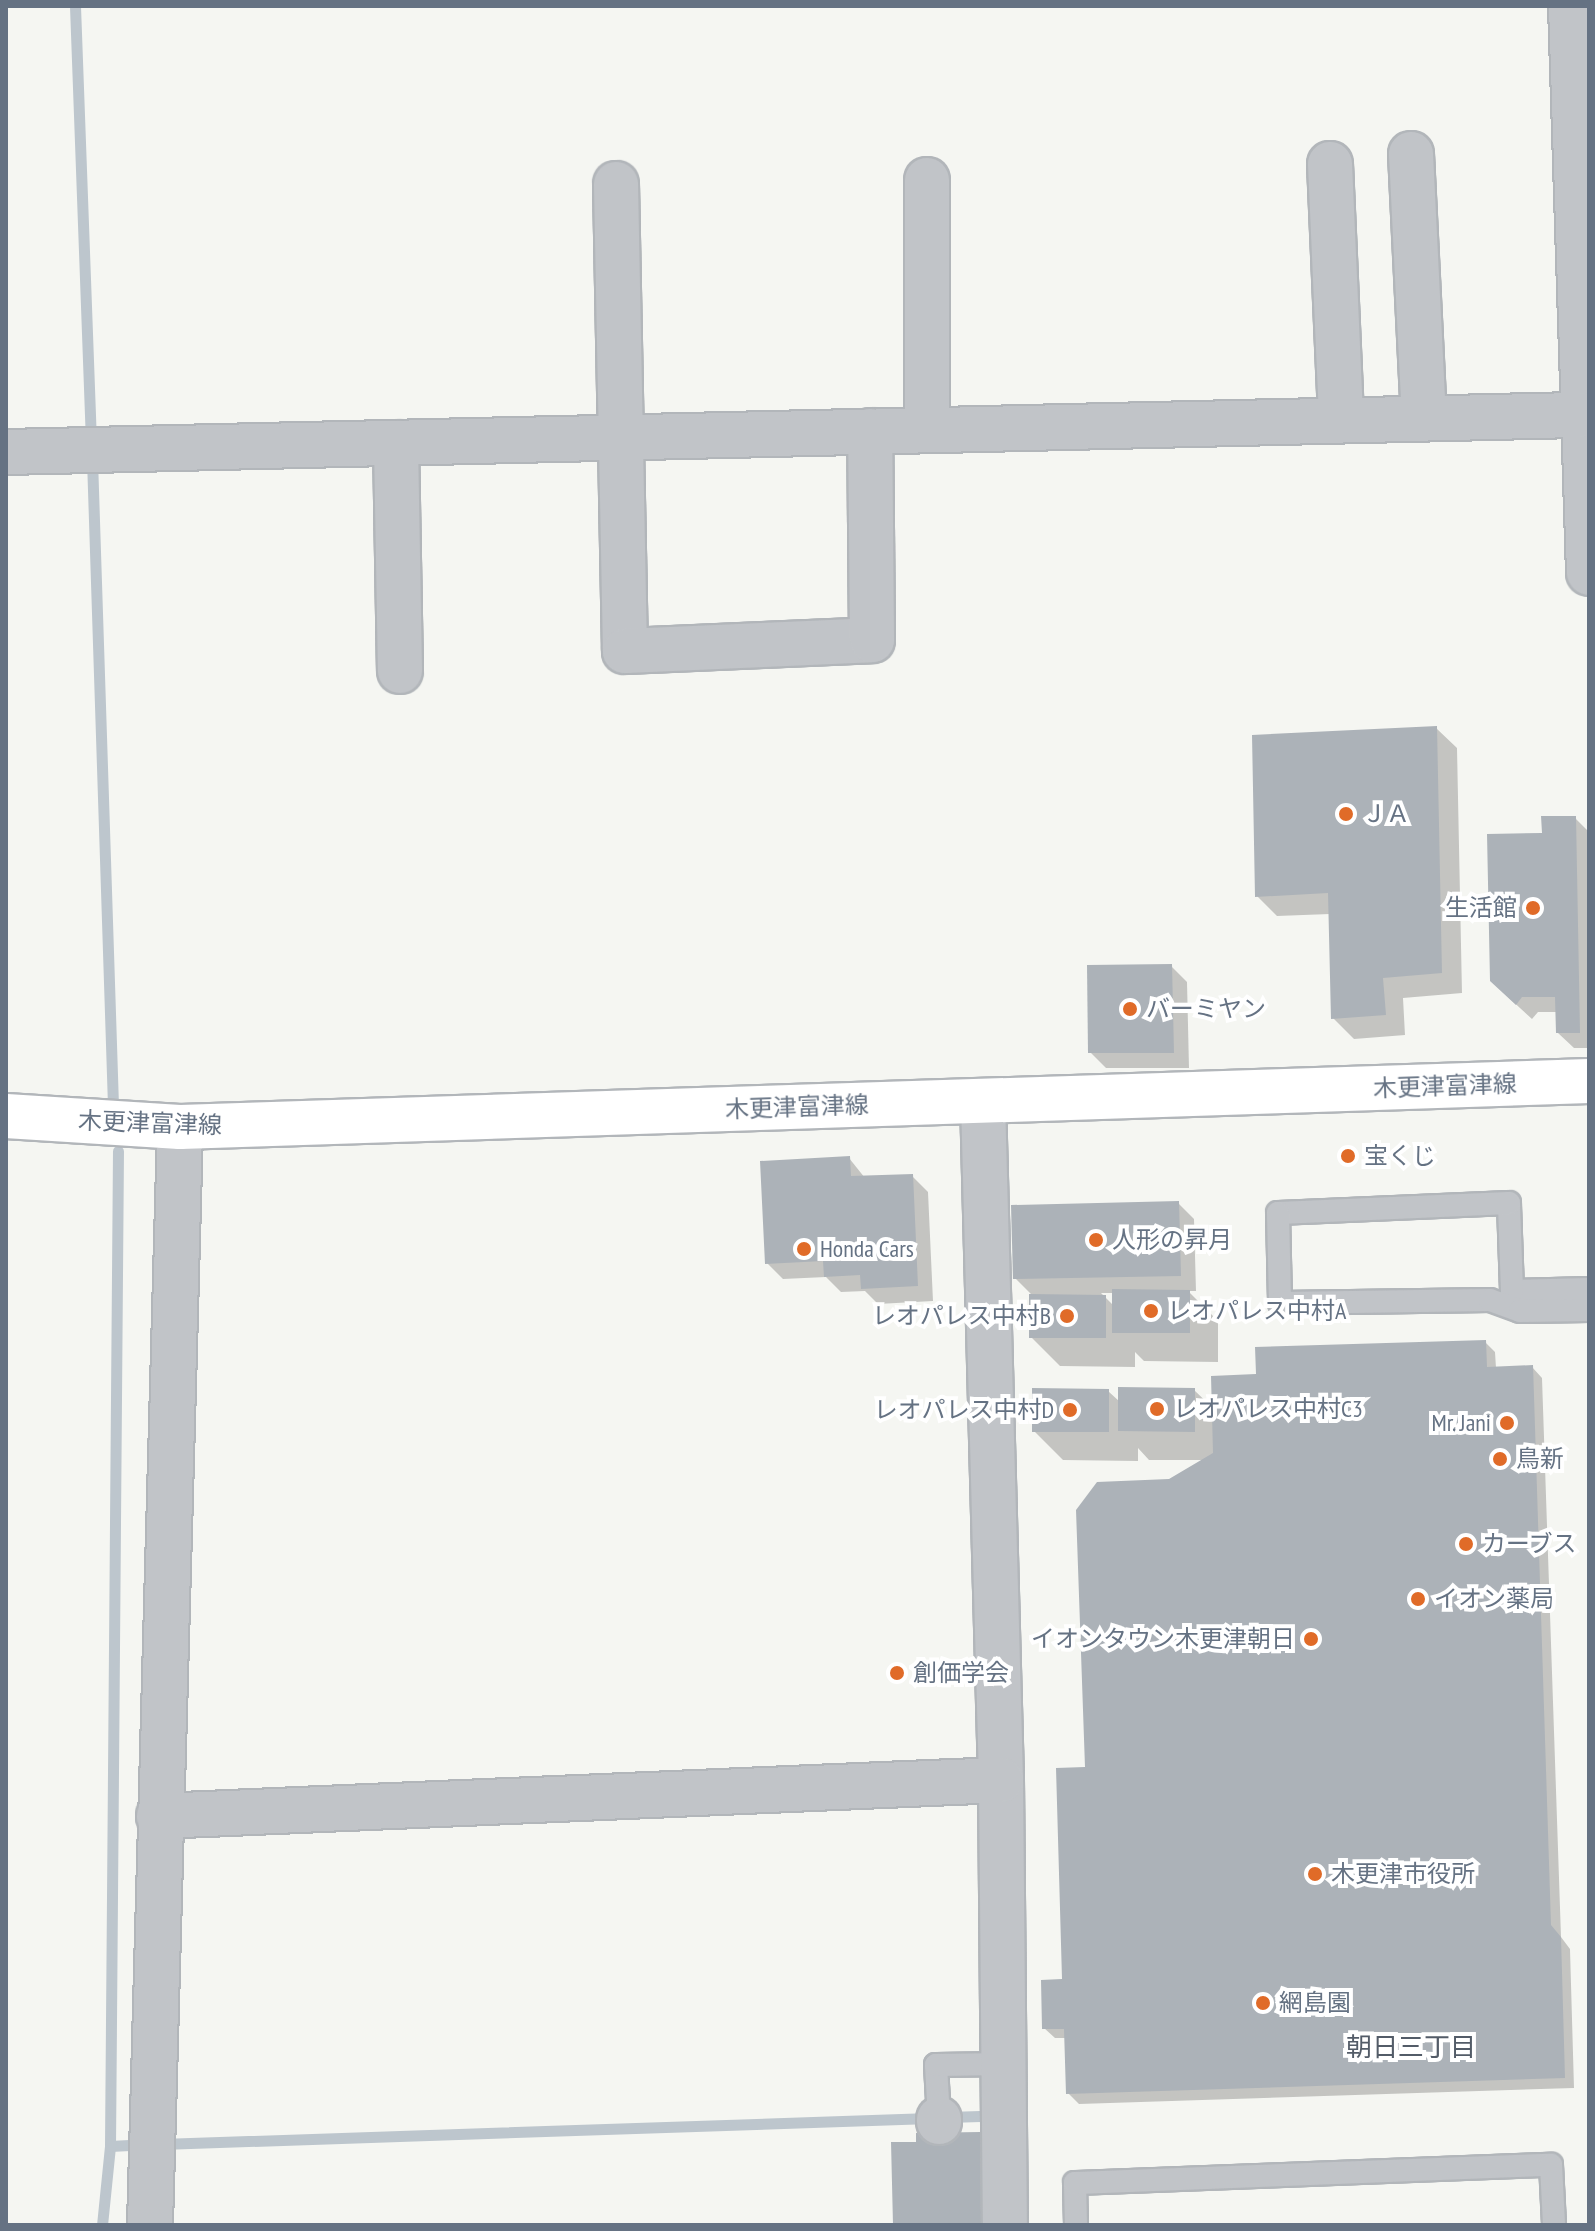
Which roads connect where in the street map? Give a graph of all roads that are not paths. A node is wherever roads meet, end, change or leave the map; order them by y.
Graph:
1 (1577, 22) edge
2 (1411, 154) dead end
3 (1330, 164) dead end
4 (927, 180) dead end
5 (616, 184) dead end
6 (1582, 198) edge
7 (1580, 415) junction
8 (1424, 418) junction
9 (1341, 420) junction
10 (927, 430) junction
11 (870, 431) junction
12 (619, 437) junction
13 (396, 443) junction
14 (6, 452) edge
15 (1589, 550) edge
16 (1589, 573) edge
17 (400, 671) dead end
18 (1589, 1081) edge
19 (983, 1101) junction
20 (6, 1116) edge
21 (180, 1127) junction
22 (1589, 1289) edge
23 (1589, 1310) edge
24 (1001, 1780) junction
25 (159, 1816) junction
26 (1005, 2096) junction
27 (938, 2113) dead end
28 (150, 2225) edge
29 (1005, 2225) edge
30 (1076, 2225) edge
31 (1554, 2225) edge

1 - 6 street
2 - 8 street
3 - 9 street
4 - 10 street
5 - 12 street
6 - 7 street
7 - 8 street
7 - 15 street
8 - 9 street
9 - 10 street
10 - 11 street
11 - 12 street
11 - 12 street
12 - 13 street
13 - 14 street
13 - 17 street
15 - 16 street
18 - 19 main road, 木更津富津線
19 - 21 main road, 木更津富津線
19 - 24 street
20 - 21 main road, 木更津富津線
21 - 25 street
22 - 23 lane
24 - 25 street
24 - 26 street
25 - 28 street
26 - 27 lane
26 - 29 street
30 - 31 lane

